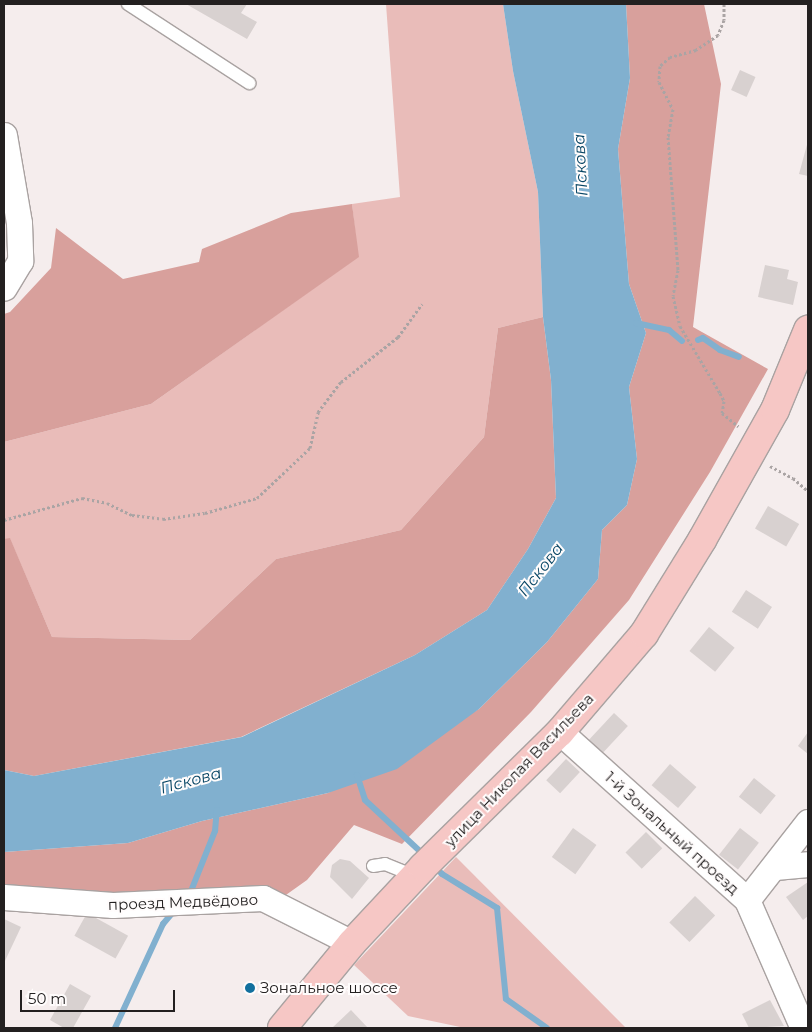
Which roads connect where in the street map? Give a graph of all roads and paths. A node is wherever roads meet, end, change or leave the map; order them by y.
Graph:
1 (128, 4) edge
2 (724, 4) edge
3 (249, 83) dead end
4 (4, 135) edge
5 (4, 288) edge
6 (422, 304) dead end
7 (808, 330) edge
8 (743, 430) dead end
9 (4, 520) edge
10 (560, 732) junction
11 (808, 822) edge
12 (808, 864) edge
13 (373, 866) dead end
14 (425, 866) junction
15 (775, 866) junction
16 (4, 897) edge
17 (747, 900) junction
18 (352, 943) junction
19 (282, 1028) edge
20 (803, 1028) edge

1 - 3 lane
2 - 8 path
4 - 5 street
6 - 9 path
7 - 10 main road, улица Николая Васильева
10 - 14 main road, улица Николая Васильева
10 - 17 street, 1-й Зональный проезд
11 - 15 street
12 - 15 street
13 - 14 lane
14 - 18 main road, улица Николая Васильева
15 - 17 street
16 - 18 street, проезд Медвёдово
17 - 20 street, 1-й Зональный проезд
18 - 19 main road, улица Николая Васильева

